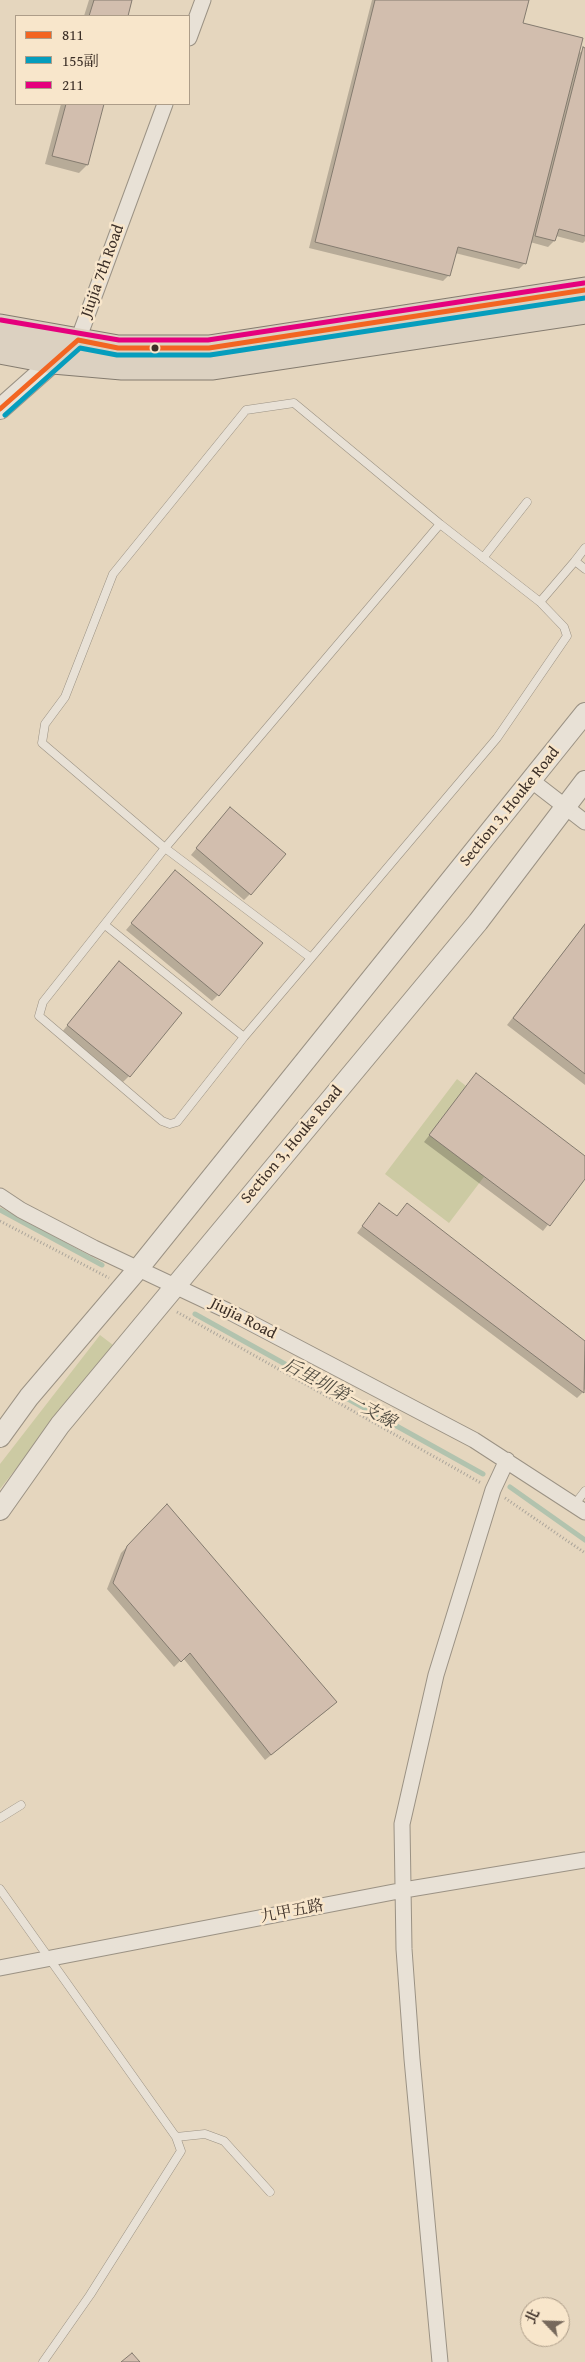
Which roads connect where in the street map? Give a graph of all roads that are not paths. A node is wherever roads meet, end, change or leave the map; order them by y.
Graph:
1 (203, 0) edge
2 (190, 35) edge
3 (165, 105) edge
4 (585, 290) edge
5 (585, 311) edge
6 (0, 327) edge
7 (78, 340) junction
8 (0, 350) edge
9 (53, 361) junction
10 (0, 409) edge
11 (527, 502) dead end
12 (440, 524) junction
13 (585, 548) edge
14 (483, 558) junction
15 (575, 561) junction
16 (585, 569) edge
17 (540, 602) junction
18 (585, 713) edge
19 (532, 781) junction
20 (585, 781) edge
21 (566, 807) junction
22 (585, 822) edge
23 (165, 848) junction
24 (106, 925) junction
25 (311, 958) junction
26 (244, 1037) junction
27 (0, 1196) edge
28 (138, 1269) junction
29 (176, 1286) junction
30 (0, 1437) edge
31 (507, 1460) junction
32 (585, 1491) edge
33 (580, 1508) edge
34 (0, 1510) edge
35 (21, 1805) dead end
36 (0, 1818) edge
37 (585, 1860) edge
38 (0, 1889) edge
39 (404, 1890) junction
40 (51, 1959) junction
41 (0, 1968) edge
42 (176, 2137) junction
43 (270, 2192) dead end
44 (44, 2362) edge
45 (440, 2362) edge

1 - 2 street
3 - 7 street, Jiujia 7th Road
4 - 7 main road
5 - 9 main road
6 - 7 main road
7 - 9 street, Jiujia 7th Road
8 - 9 main road
9 - 10 street, Jiujia 7th Road
11 - 14 lane
12 - 14 lane
12 - 23 lane
12 - 23 lane
13 - 15 lane
14 - 17 lane
15 - 16 lane
15 - 17 lane
17 - 25 lane
18 - 19 street, Section 3, Houke Road
19 - 21 street
19 - 28 street, Section 3, Houke Road
20 - 21 street, Section 3, Houke Road
21 - 22 street
21 - 29 street, Section 3, Houke Road
23 - 24 lane
23 - 25 lane
24 - 26 lane
24 - 26 lane
25 - 26 lane
27 - 28 street, Jiujia Road
28 - 29 street, Jiujia Road
28 - 30 street, Section 3, Houke Road
29 - 31 street, Jiujia Road
29 - 34 street, Section 3, Houke Road
31 - 33 street, Jiujia Road
31 - 39 street
32 - 33 lane
35 - 36 lane
37 - 39 street, 九甲五路
38 - 40 lane
39 - 40 street, 九甲五路
39 - 45 street
40 - 41 street, 九甲五路
40 - 42 lane
42 - 43 lane
42 - 44 lane

